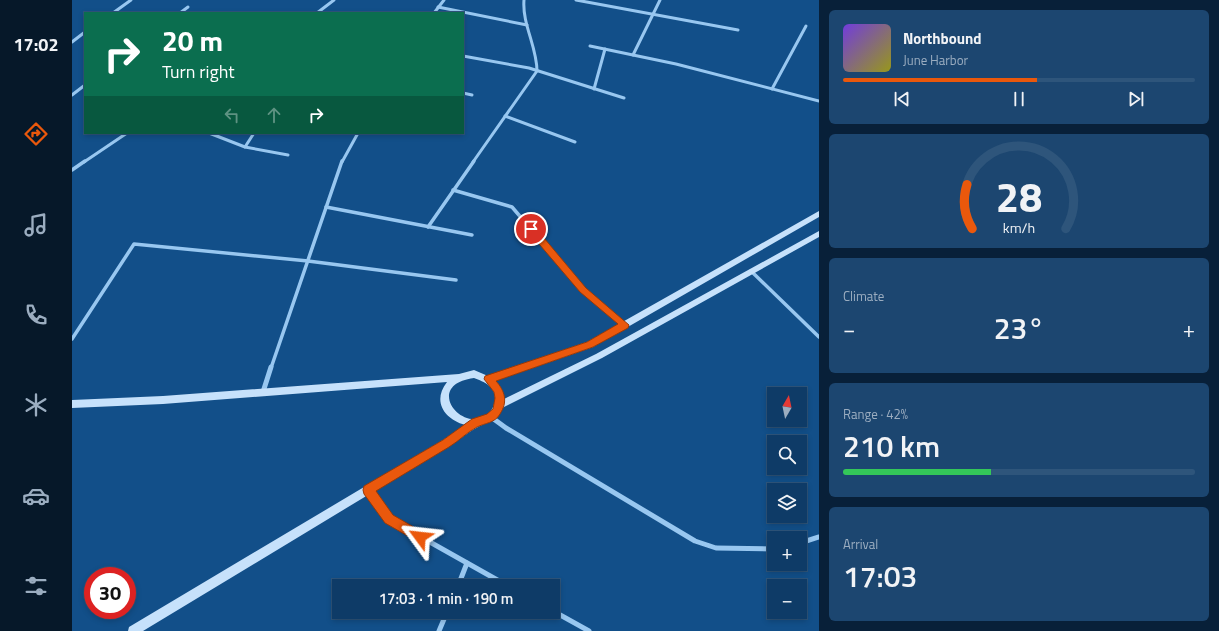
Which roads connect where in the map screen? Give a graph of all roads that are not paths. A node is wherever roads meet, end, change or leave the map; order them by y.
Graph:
1 (131, 0) edge
2 (334, 0) edge
3 (444, 0) edge
4 (524, 0) edge
5 (576, 0) edge
6 (660, 0) edge
7 (188, 7) dead end
8 (438, 7) junction
9 (114, 12) edge
10 (181, 12) edge
11 (318, 12) edge
12 (435, 12) edge
13 (463, 12) edge
14 (464, 12) edge
15 (653, 14) junction
16 (527, 25) junction
17 (806, 26) dead end
18 (738, 30) dead end
19 (84, 33) edge
20 (72, 42) edge
21 (590, 46) dead end
22 (606, 49) junction
23 (633, 55) junction
24 (464, 56) edge
25 (537, 71) junction
26 (84, 86) edge
27 (594, 89) junction
28 (772, 89) junction
29 (464, 93) edge
30 (72, 95) edge
31 (472, 95) dead end
32 (624, 98) dead end
33 (819, 101) edge
34 (505, 116) junction
35 (126, 134) edge
36 (212, 134) edge
37 (253, 134) edge
38 (357, 134) edge
39 (575, 142) dead end
40 (245, 147) junction
41 (288, 155) dead end
42 (72, 170) edge
43 (454, 190) junction
44 (326, 207) junction
45 (819, 214) edge
46 (428, 227) junction
47 (819, 234) edge
48 (472, 235) dead end
49 (308, 261) junction
50 (752, 271) junction
51 (456, 280) dead end
52 (625, 325) junction
53 (819, 337) edge
54 (72, 340) edge
55 (590, 345) junction
56 (599, 356) junction
57 (458, 377) junction
58 (489, 379) junction
59 (263, 392) junction
60 (72, 404) edge
61 (500, 405) junction
62 (491, 417) junction
63 (476, 423) junction
64 (368, 490) junction
65 (819, 538) edge
66 (807, 541) edge
67 (767, 549) edge
68 (467, 563) junction
69 (461, 579) edge
70 (496, 579) edge
71 (560, 615) edge
72 (444, 619) edge
73 (133, 631) edge
74 (439, 631) edge
75 (589, 631) edge

1 - 9 street
2 - 11 street
3 - 8 street
4 - 16 street
5 - 15 street
6 - 15 street
7 - 10 street
8 - 12 street
8 - 13 street
14 - 16 street
15 - 18 street
15 - 23 street
16 - 25 street
17 - 28 street
19 - 20 street
21 - 22 street
22 - 23 street
22 - 27 street
23 - 28 street
24 - 25 street
25 - 27 street
25 - 34 street
26 - 30 street
27 - 32 street
28 - 33 street
29 - 31 street
34 - 39 street
34 - 43 street
35 - 42 street
36 - 40 street
37 - 40 street
38 - 44 street
40 - 41 street
43 - 46 street
43 - 52 street
44 - 46 street
44 - 49 street
45 - 52 street
46 - 48 street
47 - 50 street
49 - 51 street
49 - 54 street
49 - 59 street
50 - 53 street
50 - 56 street
52 - 55 street
55 - 56 street
55 - 58 street
56 - 61 street
57 - 58 street
57 - 59 street
57 - 63 street
58 - 61 street
59 - 60 street
61 - 62 street
62 - 63 street
62 - 67 street
63 - 64 street
64 - 68 street
64 - 73 street
65 - 66 street
68 - 69 street
68 - 70 street
71 - 75 street
72 - 74 street

